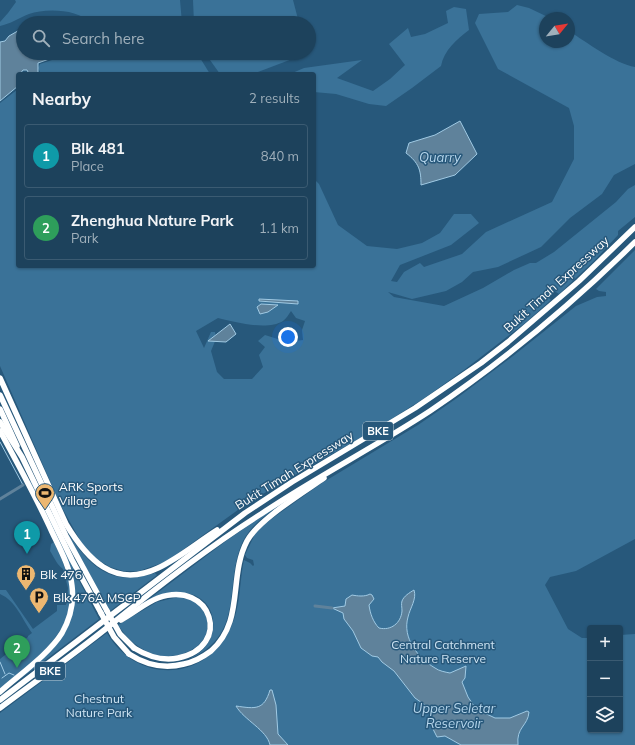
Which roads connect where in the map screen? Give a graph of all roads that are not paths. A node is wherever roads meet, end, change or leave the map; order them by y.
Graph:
1 (635, 227) edge
2 (633, 243) edge
3 (0, 379) edge
4 (0, 395) edge
5 (0, 409) edge
6 (0, 423) edge
7 (0, 431) edge
8 (22, 458) junction
9 (338, 467) junction
10 (23, 473) junction
11 (35, 476) junction
12 (245, 513) junction
13 (107, 628) junction
14 (0, 692) edge
15 (0, 700) edge
16 (0, 708) edge

1 - 12 highway, Bukit Timah Expressway / BKE
2 - 9 highway, Bukit Timah Expressway / BKE
3 - 12 highway
4 - 11 highway
5 - 8 highway
6 - 8 highway
6 - 10 highway
7 - 10 highway
8 - 11 highway
9 - 11 highway, bridge
9 - 13 highway, Bukit Timah Expressway / BKE
10 - 14 highway
11 - 13 highway, bridge
12 - 15 highway, Bukit Timah Expressway / BKE
13 - 16 highway, Bukit Timah Expressway / BKE

